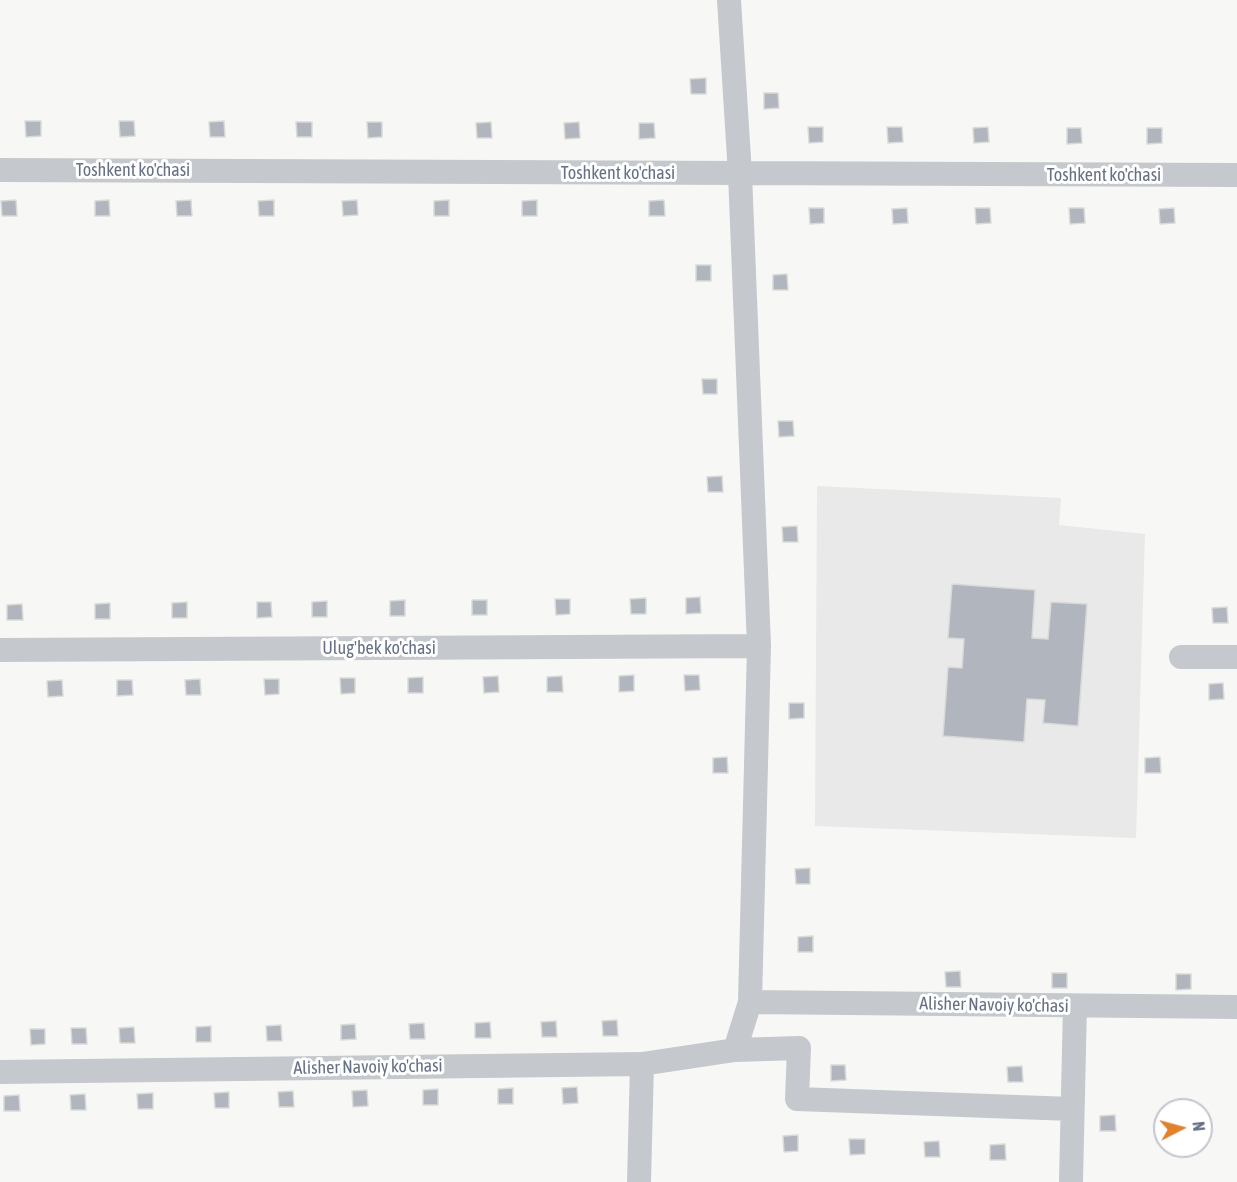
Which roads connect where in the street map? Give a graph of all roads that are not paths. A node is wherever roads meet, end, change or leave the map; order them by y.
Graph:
1 (729, 0) edge
2 (0, 170) edge
3 (740, 174) junction
4 (1237, 175) edge
5 (759, 646) junction
6 (0, 650) edge
7 (1181, 657) dead end
8 (1237, 657) edge
9 (750, 1002) junction
10 (1075, 1006) junction
11 (1237, 1007) edge
12 (735, 1050) junction
13 (642, 1064) junction
14 (0, 1072) edge
15 (1072, 1109) junction
16 (639, 1182) edge
17 (1071, 1182) edge

1 - 3 street
2 - 3 street, Toshkent ko'chasi
3 - 4 street, Toshkent ko'chasi
3 - 5 street
5 - 6 street, Ulug'bek ko'chasi
5 - 9 street
7 - 8 street
9 - 10 street, Alisher Navoiy ko'chasi
9 - 12 street
10 - 11 street, Alisher Navoiy ko'chasi
10 - 15 street
12 - 13 street, Alisher Navoiy ko'chasi
12 - 15 street, Alisher Navoiy ko'chasi
13 - 14 street, Alisher Navoiy ko'chasi
13 - 16 street
15 - 17 street

